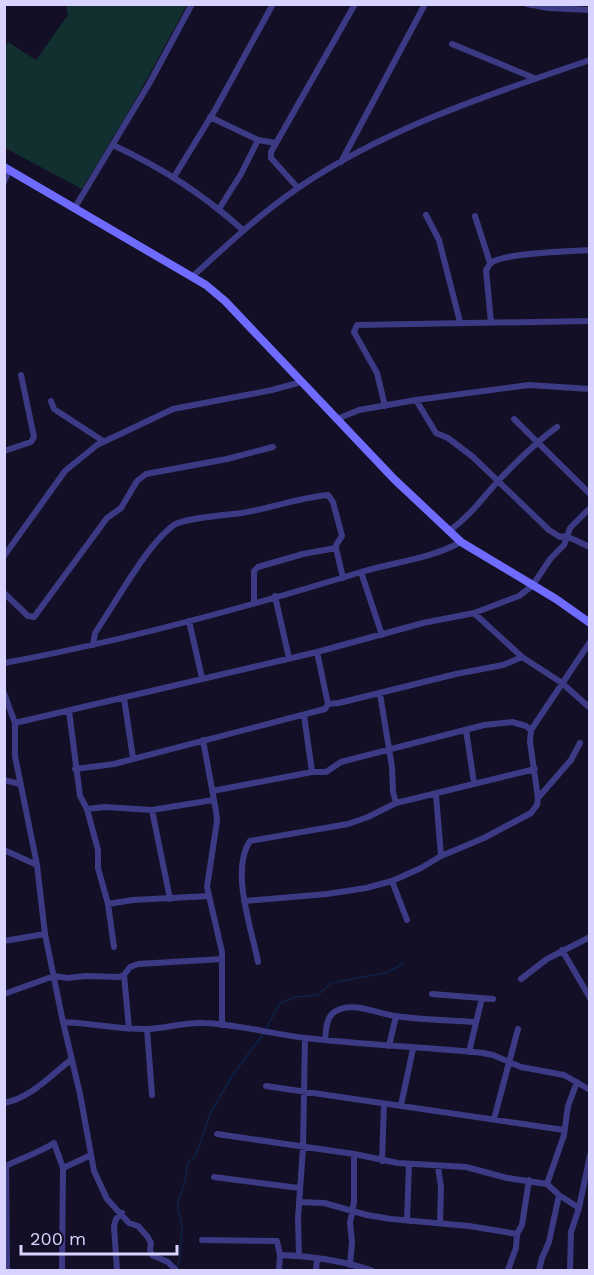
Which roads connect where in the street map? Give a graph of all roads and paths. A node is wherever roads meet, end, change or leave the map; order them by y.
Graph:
1 (192, 4) edge
2 (273, 4) edge
3 (355, 4) edge
4 (425, 4) edge
5 (527, 4) edge
6 (590, 10) edge
7 (452, 44) dead end
8 (590, 60) edge
9 (535, 79) junction
10 (210, 117) junction
11 (258, 140) junction
12 (276, 142) junction
13 (113, 145) junction
14 (341, 162) junction
15 (7, 169) edge
16 (174, 177) junction
17 (4, 182) edge
18 (298, 188) junction
19 (74, 209) junction
20 (219, 209) junction
21 (426, 215) dead end
22 (475, 216) dead end
23 (243, 230) junction
24 (590, 250) edge
25 (490, 263) junction
26 (193, 276) junction
27 (590, 321) edge
28 (460, 322) junction
29 (491, 322) junction
30 (21, 375) dead end
31 (300, 382) junction
32 (590, 389) edge
33 (416, 400) junction
34 (51, 401) dead end
35 (385, 406) junction
36 (337, 419) junction
37 (514, 419) dead end
38 (556, 427) dead end
39 (103, 441) junction
40 (537, 442) junction
41 (273, 447) dead end
42 (4, 451) edge
43 (497, 482) junction
44 (590, 494) edge
45 (590, 508) edge
46 (449, 531) junction
47 (566, 536) junction
48 (461, 542) junction
49 (590, 547) edge
50 (336, 548) junction
51 (4, 556) edge
52 (362, 572) junction
53 (343, 578) junction
54 (532, 586) junction
55 (4, 593) edge
56 (275, 596) junction
57 (254, 603) junction
58 (474, 613) junction
59 (189, 621) junction
60 (590, 623) edge
61 (381, 635) junction
62 (590, 642) edge
63 (93, 645) junction
64 (317, 652) junction
65 (522, 657) junction
66 (289, 658) junction
67 (4, 663) edge
68 (202, 678) junction
69 (562, 683) junction
70 (4, 693) edge
71 (380, 694) junction
72 (124, 699) junction
73 (328, 704) junction
74 (590, 708) edge
75 (69, 711) junction
76 (304, 715) junction
77 (15, 723) junction
78 (466, 730) junction
79 (531, 730) junction
80 (203, 740) junction
81 (579, 743) dead end
82 (389, 748) junction
83 (133, 758) junction
84 (75, 769) junction
85 (535, 769) junction
86 (312, 772) junction
87 (4, 780) edge
88 (474, 783) junction
89 (20, 784) junction
90 (212, 791) junction
91 (436, 795) junction
92 (538, 798) junction
93 (213, 800) junction
94 (396, 803) junction
95 (87, 809) junction
96 (152, 810) junction
97 (4, 850) edge
98 (441, 856) junction
99 (37, 865) junction
100 (392, 881) junction
101 (209, 896) junction
102 (170, 899) junction
103 (244, 901) junction
104 (108, 904) junction
105 (407, 920) dead end
106 (45, 934) junction
107 (590, 937) edge
108 (4, 940) edge
109 (114, 947) dead end
110 (562, 950) junction
111 (222, 959) junction
112 (258, 962) dead end
113 (124, 975) junction
114 (54, 976) junction
115 (521, 979) dead end
116 (4, 994) edge
117 (432, 994) dead end
118 (482, 998) junction
119 (590, 998) edge
120 (493, 999) dead end
121 (396, 1016) junction
122 (63, 1022) junction
123 (475, 1022) junction
124 (222, 1025) junction
125 (129, 1029) junction
126 (147, 1029) junction
127 (518, 1029) dead end
128 (305, 1038) junction
129 (325, 1040) junction
130 (389, 1046) junction
131 (413, 1049) junction
132 (469, 1052) junction
133 (72, 1059) junction
134 (509, 1061) junction
135 (577, 1082) junction
136 (266, 1086) dead end
137 (590, 1090) edge
138 (303, 1092) junction
139 (152, 1095) dead end
140 (4, 1103) edge
141 (384, 1104) junction
142 (401, 1105) junction
143 (494, 1119) junction
144 (564, 1130) junction
145 (218, 1134) dead end
146 (303, 1148) junction
147 (354, 1154) junction
148 (91, 1155) junction
149 (590, 1155) edge
150 (382, 1161) junction
151 (409, 1164) junction
152 (5, 1167) edge
153 (438, 1167) junction
154 (63, 1168) junction
155 (213, 1177) dead end
156 (529, 1180) junction
157 (547, 1185) junction
158 (299, 1188) junction
159 (559, 1195) junction
160 (299, 1202) junction
161 (579, 1208) junction
162 (352, 1211) junction
163 (122, 1213) junction
164 (407, 1220) junction
165 (440, 1223) junction
166 (517, 1234) junction
167 (202, 1240) dead end
168 (280, 1255) junction
169 (299, 1256) junction
170 (316, 1260) junction
171 (350, 1265) junction
172 (7, 1270) edge
173 (62, 1270) edge
174 (117, 1270) edge
175 (176, 1270) edge
176 (279, 1270) edge
177 (316, 1270) edge
178 (370, 1270) edge
179 (508, 1270) edge
180 (539, 1270) edge
181 (570, 1270) edge

1 - 13 street
2 - 10 street
3 - 12 street
4 - 14 street
5 - 6 street
7 - 9 street
8 - 9 street
9 - 14 street
10 - 11 street
10 - 16 street
11 - 12 street
11 - 20 street
12 - 18 street
13 - 16 street
13 - 19 street
14 - 18 street
15 - 17 street
15 - 19 main road
16 - 20 street
18 - 23 street
19 - 26 main road
20 - 23 street
21 - 28 street
22 - 25 street
23 - 26 street
24 - 25 street
25 - 29 street
26 - 31 main road
27 - 29 street
28 - 29 street
28 - 35 street
30 - 42 street
31 - 36 main road
31 - 39 street
32 - 33 street
33 - 35 street
33 - 43 street
34 - 39 street
35 - 36 street
36 - 46 main road
37 - 40 street
38 - 40 street
39 - 51 street
40 - 43 street
40 - 44 street
41 - 55 street
43 - 46 street
43 - 47 street
45 - 47 street
46 - 48 main road
47 - 49 street
47 - 54 street
48 - 52 street
48 - 54 main road
50 - 53 street
50 - 57 street
50 - 63 street
52 - 53 street
52 - 61 street
53 - 56 street
54 - 58 street
54 - 60 main road
56 - 57 street
56 - 66 street
57 - 59 street
58 - 61 street
58 - 65 street
59 - 63 street
59 - 68 street
61 - 64 street
62 - 69 street
63 - 67 street
64 - 66 street
64 - 73 street
65 - 69 street
65 - 71 street
66 - 68 street
68 - 72 street
69 - 74 street
69 - 79 street
70 - 77 street
71 - 73 street
71 - 82 street
72 - 75 street
72 - 83 street
73 - 76 street
75 - 77 street
75 - 84 street
76 - 80 street
76 - 86 street
77 - 89 street
78 - 79 street
78 - 82 street
78 - 88 street
79 - 85 street
80 - 83 street
80 - 90 street
81 - 92 street
82 - 86 street
82 - 94 street
83 - 84 street
84 - 95 street
85 - 88 street
85 - 92 street
86 - 90 street
87 - 89 street
88 - 91 street
89 - 99 street
90 - 93 street
91 - 94 street
91 - 98 street
92 - 98 street
93 - 96 street
93 - 101 street
94 - 103 street
95 - 96 street
95 - 104 street
96 - 102 street
97 - 99 street
98 - 100 street
99 - 106 street
100 - 103 street
100 - 105 street
101 - 102 street
101 - 111 street
102 - 104 street
103 - 112 street
104 - 109 street
106 - 108 street
106 - 114 street
107 - 110 street
110 - 115 street
110 - 119 street
111 - 113 street
111 - 124 street
113 - 114 street
113 - 125 street
114 - 116 street
114 - 122 street
117 - 118 street
118 - 120 street
118 - 123 street
121 - 123 street
121 - 129 street
121 - 130 street
122 - 125 street
122 - 133 street
123 - 132 street
124 - 126 street
124 - 128 street
125 - 126 street
126 - 139 street
127 - 134 street
128 - 129 street
128 - 138 street
129 - 130 street
130 - 131 street
131 - 132 street
131 - 142 street
132 - 134 street
133 - 140 street
133 - 148 street
134 - 135 street
134 - 143 street
135 - 137 street
135 - 144 street
136 - 138 street
138 - 141 street
138 - 146 street
141 - 142 street
141 - 150 street
142 - 143 street
143 - 144 street
144 - 157 street
145 - 146 street
146 - 147 street
146 - 158 street
147 - 150 street
147 - 162 street
148 - 154 street
148 - 163 street
149 - 161 street
150 - 151 street
151 - 153 street
151 - 164 street
152 - 154 street
152 - 172 street
153 - 156 street
153 - 165 street
154 - 173 street
155 - 158 street
156 - 157 street
156 - 166 street
157 - 159 street
158 - 160 street
159 - 161 street
159 - 180 street
160 - 162 street
160 - 169 street
161 - 181 street
162 - 164 street
162 - 171 street
163 - 174 street
163 - 175 street
164 - 165 street
165 - 166 street
166 - 179 street
167 - 168 street
168 - 169 street
168 - 176 street
169 - 170 street
170 - 171 street
170 - 177 street
171 - 178 street

